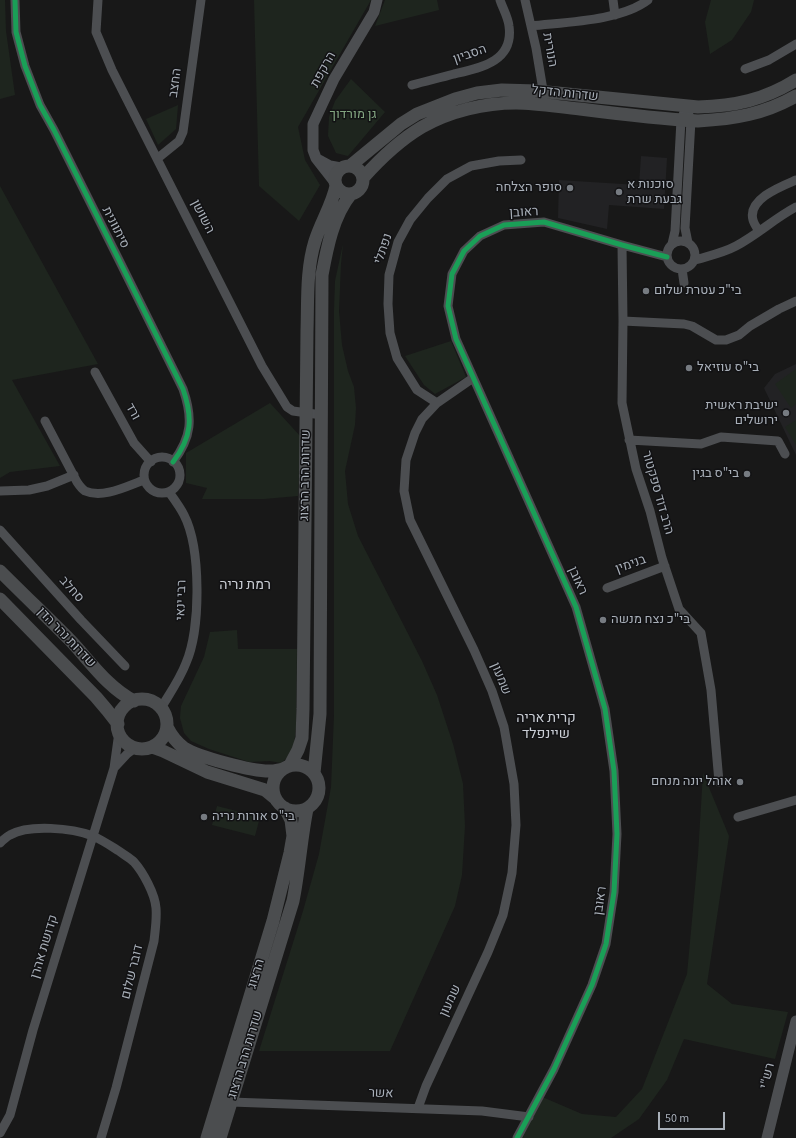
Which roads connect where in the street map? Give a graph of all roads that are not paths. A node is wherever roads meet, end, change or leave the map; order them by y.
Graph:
1 (15, 0) edge
2 (98, 0) edge
3 (201, 0) edge
4 (377, 0) edge
5 (500, 0) edge
6 (525, 0) edge
7 (613, 0) edge
8 (648, 0) edge
9 (615, 15) junction
10 (531, 26) junction
11 (796, 44) edge
12 (745, 70) dead end
13 (796, 80) edge
14 (412, 85) dead end
15 (543, 92) junction
16 (796, 96) edge
17 (544, 105) junction
18 (686, 107) junction
19 (686, 120) junction
20 (158, 158) junction
21 (316, 158) junction
22 (521, 160) dead end
23 (345, 167) junction
24 (363, 178) junction
25 (796, 180) edge
26 (335, 184) junction
27 (351, 194) junction
28 (796, 208) edge
29 (759, 231) junction
30 (688, 243) junction
31 (672, 244) junction
32 (622, 245) junction
33 (667, 257) junction
34 (695, 260) junction
35 (682, 269) junction
36 (684, 283) dead end
37 (796, 301) edge
38 (623, 321) junction
39 (95, 372) dead end
40 (473, 378) junction
41 (437, 403) junction
42 (307, 414) junction
43 (322, 415) junction
44 (46, 420) dead end
45 (630, 440) junction
46 (785, 454) dead end
47 (151, 462) junction
48 (173, 462) junction
49 (74, 475) junction
50 (144, 480) junction
51 (0, 491) edge
52 (169, 492) junction
53 (0, 530) edge
54 (665, 566) junction
55 (0, 571) edge
56 (607, 588) dead end
57 (0, 599) edge
58 (125, 666) dead end
59 (134, 701) junction
60 (161, 708) junction
61 (167, 726) junction
62 (118, 728) junction
63 (152, 747) junction
64 (135, 748) junction
65 (286, 767) junction
66 (114, 768) junction
67 (314, 772) junction
68 (720, 782) dead end
69 (796, 800) edge
70 (280, 804) junction
71 (307, 809) junction
72 (738, 817) dead end
73 (93, 836) junction
74 (0, 843) edge
75 (796, 1021) edge
76 (232, 1102) junction
77 (418, 1108) junction
78 (529, 1117) junction
79 (0, 1133) edge
80 (101, 1138) edge
81 (207, 1138) edge
82 (220, 1138) edge
83 (517, 1138) edge
84 (767, 1138) edge

1 - 48 street, סיתוונית
2 - 20 street, השושן
3 - 20 street, החצב
4 - 21 street, הרקפת
5 - 14 street, הסביון
6 - 10 street, הנורית
7 - 9 street
8 - 9 street
9 - 10 street
10 - 15 street, הנורית
11 - 12 street
13 - 18 main road, שדרות הדקל
15 - 17 street, הנורית
15 - 18 main road, שדרות הדקל
15 - 23 main road, שדרות הדקל
16 - 19 main road, שדרות הדקל
17 - 19 main road, שדרות הדקל
17 - 24 main road, שדרות הדקל
18 - 19 street
19 - 30 street
19 - 31 street
20 - 42 street, השושן
21 - 23 street
21 - 26 street, הרקפת
22 - 41 street, נפתלי
23 - 24 main road
23 - 26 main road
24 - 27 main road
25 - 29 street
26 - 27 main road
26 - 42 main road, שדרות הרב הרצוג
27 - 43 main road, שדרות הרב הרצוג
28 - 29 street
29 - 34 street
30 - 31 street
30 - 34 street
31 - 33 street
32 - 33 street, ראובן
32 - 38 street, הרב דוד ספקטור
32 - 40 street, ראובן
33 - 35 street
34 - 35 street
35 - 36 street
37 - 38 street
38 - 45 street, הרב דוד ספקטור
39 - 47 street, ורד
40 - 41 street, שמעון
40 - 78 street, ראובן
41 - 77 street, שמעון
42 - 43 street, השושן
42 - 65 main road, שדרות הרב הרצוג
43 - 67 main road, שדרות הרב הרצוג
44 - 49 street
45 - 46 street
45 - 54 street, הרב דוד ספקטור
47 - 48 street
47 - 50 street
48 - 52 street
49 - 50 street
49 - 51 street
50 - 52 street
52 - 60 street, רבי ינאי
53 - 58 street, סחלב
54 - 56 street, בנימין
54 - 68 street, הרב דוד ספקטור
55 - 59 main road, שדרות נהר הדן
57 - 62 main road, שדרות נהר הדן
59 - 60 main road
59 - 62 main road
60 - 61 main road
61 - 63 main road
61 - 65 main road
62 - 64 main road
62 - 66 street, קדושת אהרן
63 - 64 main road
63 - 70 main road
64 - 66 street, קדושת אהרן
65 - 67 main road
65 - 70 main road
66 - 73 street, קדושת אהרן
67 - 71 main road
69 - 72 street
70 - 71 main road
70 - 81 main road, הרצוג
71 - 76 main road, שדרות הרב הרצוג
73 - 74 street, דובר שלום
73 - 79 street, קדושת אהרן
73 - 80 street, דובר שלום
75 - 84 street, רש"י
76 - 77 street, אשר
76 - 82 main road, שדרות הרב הרצוג
77 - 78 street, אשר
78 - 83 street, ראובן

